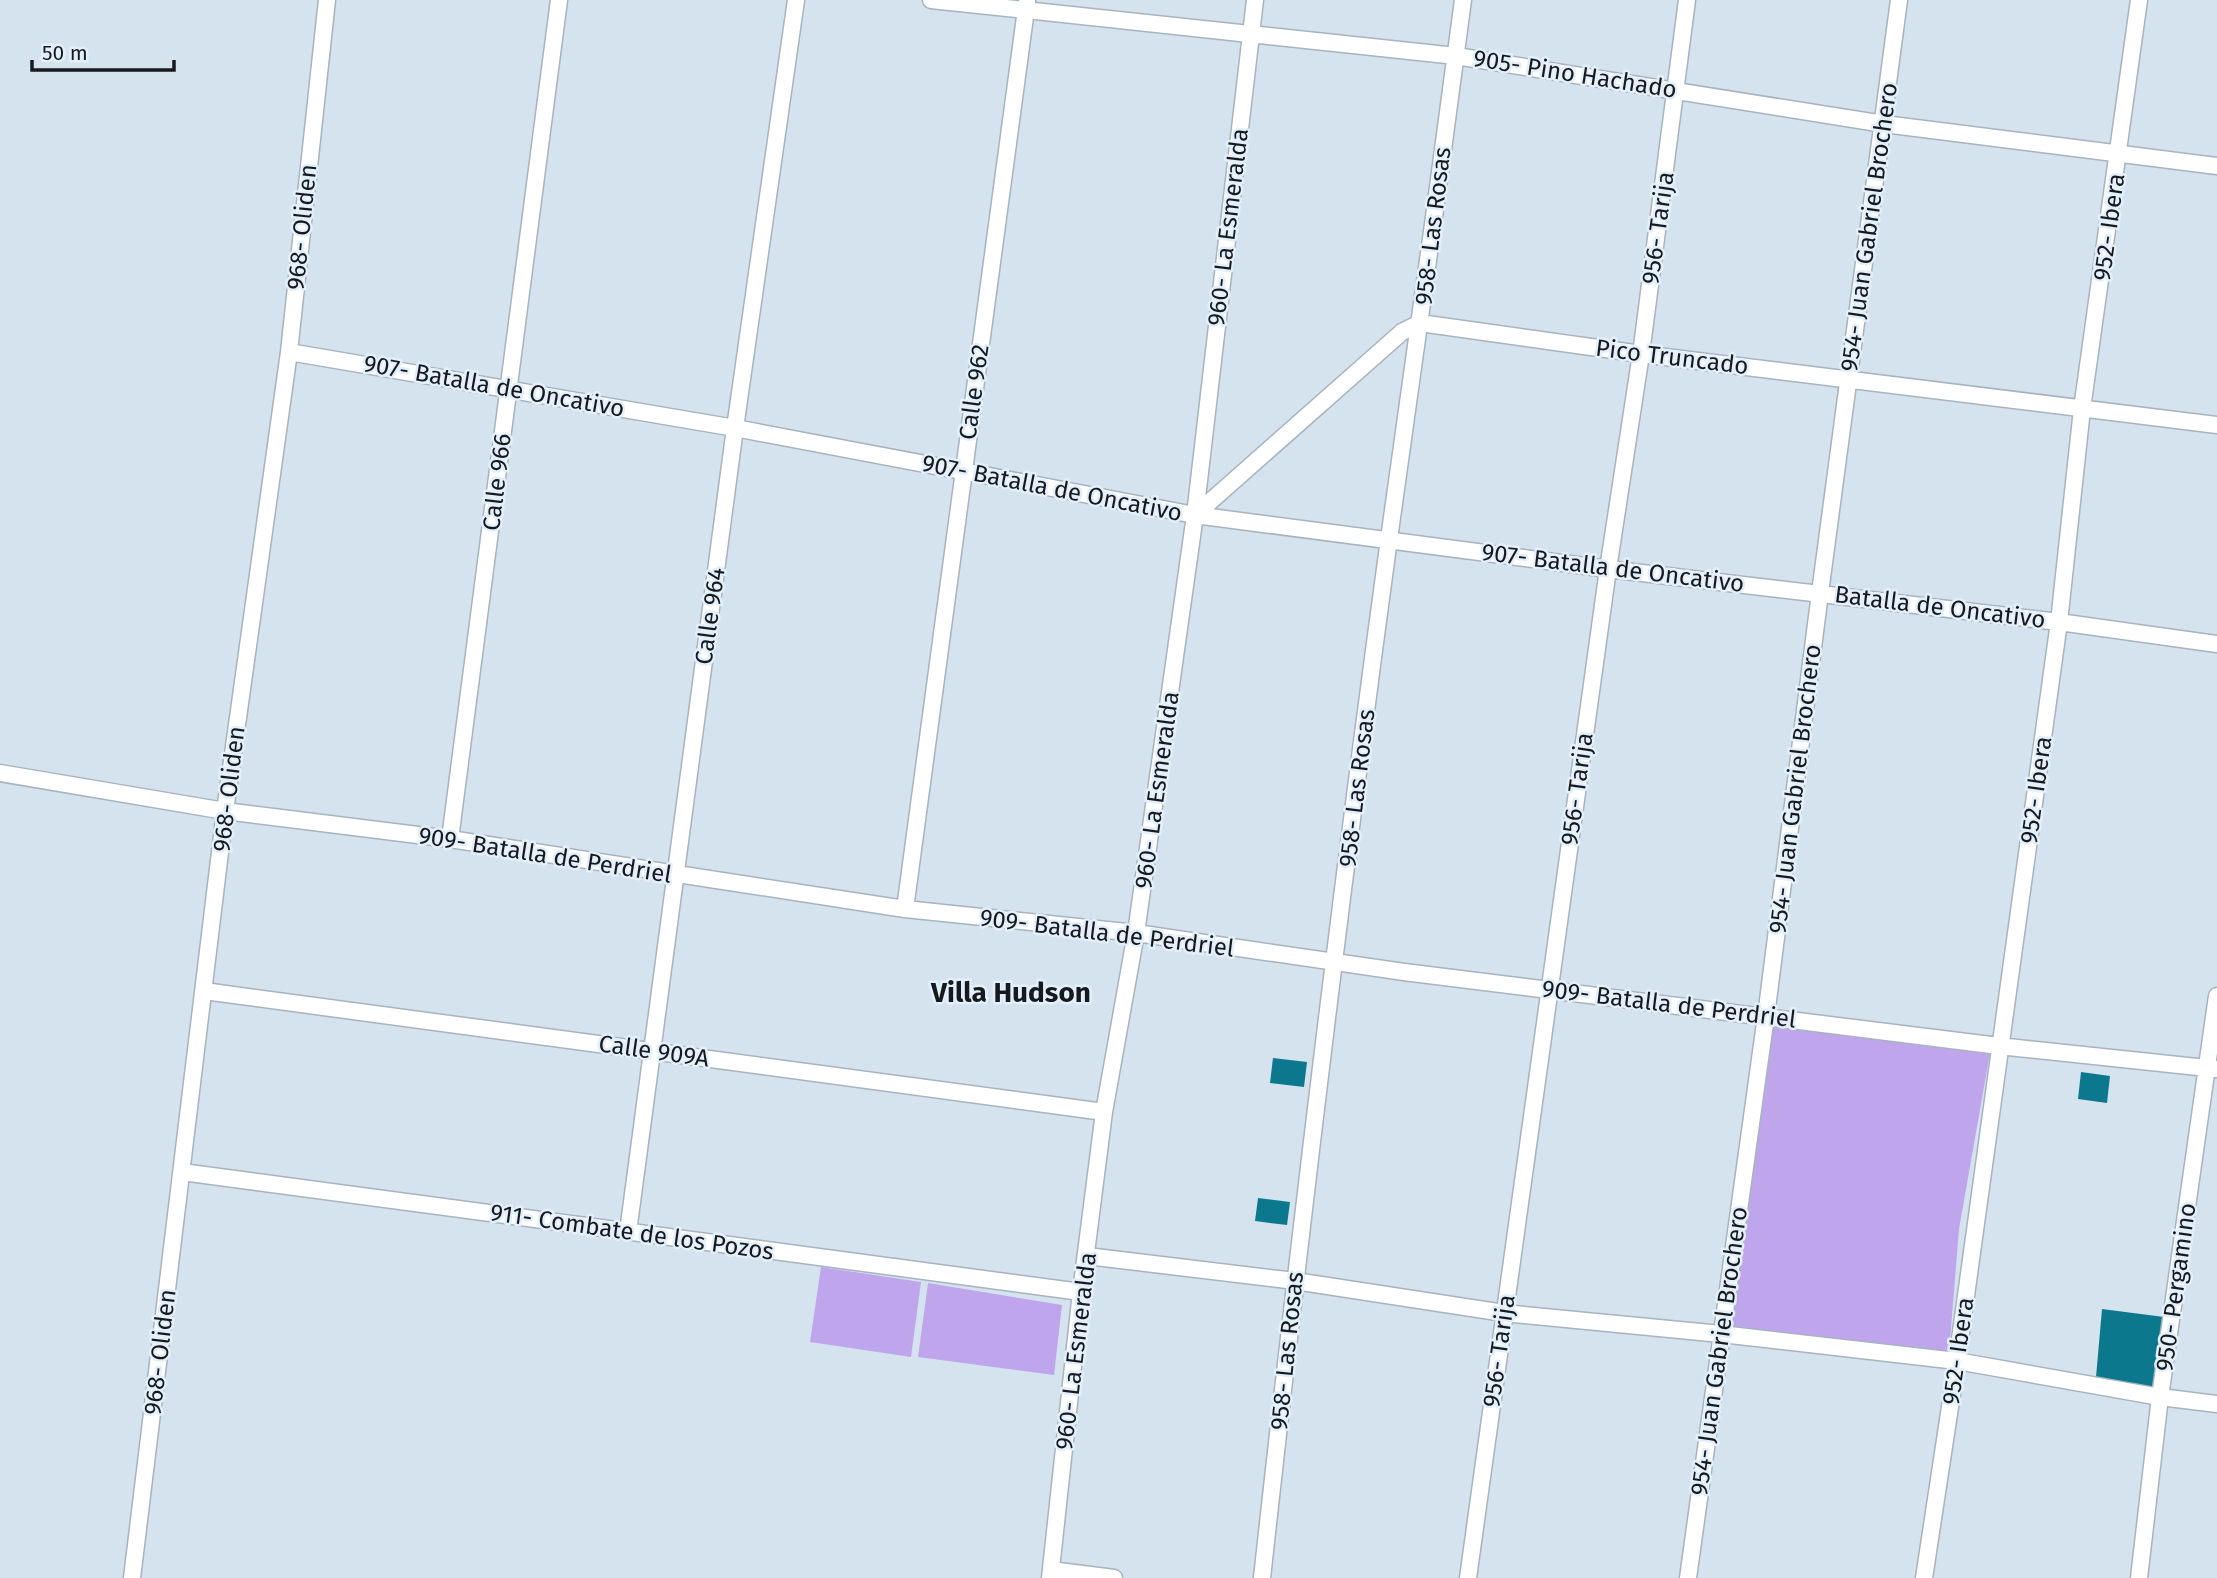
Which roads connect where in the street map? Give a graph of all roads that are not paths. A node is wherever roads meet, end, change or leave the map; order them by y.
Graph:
1 (310, 0) edge
2 (559, 0) edge
3 (796, 0) edge
4 (931, 0) edge
5 (1255, 0) edge
6 (1463, 0) edge
7 (1687, 0) edge
8 (1899, 0) edge
9 (2139, 0) edge
10 (327, 4) edge
11 (1027, 5) edge
12 (1251, 33) junction
13 (1456, 56) junction
14 (1676, 90) junction
15 (1884, 124) junction
16 (2120, 152) junction
17 (2217, 166) edge
18 (1420, 323) junction
19 (289, 352) junction
20 (1641, 354) junction
21 (1849, 379) junction
22 (509, 388) junction
23 (2082, 409) junction
24 (2217, 425) edge
25 (735, 428) junction
26 (964, 471) junction
27 (1195, 515) junction
28 (1389, 539) junction
29 (1608, 569) junction
30 (1819, 593) junction
31 (2059, 622) junction
32 (2217, 644) edge
33 (0, 773) edge
34 (225, 811) junction
35 (450, 839) junction
36 (676, 875) junction
37 (905, 909) junction
38 (1136, 933) junction
39 (1335, 963) junction
40 (1549, 989) junction
41 (204, 991) junction
42 (2217, 996) edge
43 (1766, 1016) junction
44 (1999, 1046) junction
45 (652, 1050) junction
46 (2212, 1068) edge
47 (1104, 1112) junction
48 (182, 1172) junction
49 (628, 1232) junction
50 (1087, 1256) junction
51 (1294, 1281) junction
52 (1081, 1292) junction
53 (1504, 1313) junction
54 (1721, 1334) junction
55 (1957, 1361) junction
56 (2160, 1397) junction
57 (2217, 1404) edge
58 (1051, 1574) edge
59 (132, 1578) edge
60 (1114, 1578) edge
61 (1262, 1578) edge
62 (1468, 1578) edge
63 (1688, 1578) edge
64 (1924, 1578) edge
65 (2139, 1578) edge

1 - 10 street
2 - 22 street, Calle 966
3 - 25 street, Calle 964
4 - 11 street, 905- Pino Hachado
5 - 12 street, 960- La Esmeralda
6 - 13 street, 958- Las Rosas
7 - 14 street, 956- Tarija
8 - 15 street, 954- Juan Gabriel Brochero
9 - 16 street, 952- Ibera
10 - 19 street, 968- Oliden
11 - 12 street, 905- Pino Hachado
11 - 26 street, Calle 962
12 - 13 street, 905- Pino Hachado
12 - 27 street, 960- La Esmeralda
13 - 14 street, 905- Pino Hachado
13 - 18 street, 958- Las Rosas
14 - 15 street, 905- Pino Hachado
14 - 20 street, 956- Tarija
15 - 16 street, 905- Pino Hachado
15 - 21 street, 954- Juan Gabriel Brochero
16 - 17 street, 905- Pino Hachado
16 - 23 street, 952- Ibera
18 - 20 street, Pico Truncado
18 - 27 street
18 - 28 street, 958- Las Rosas
19 - 22 street, 907- Batalla de Oncativo
19 - 34 street, 968- Oliden
20 - 21 street, Pico Truncado
20 - 29 street, 956- Tarija
21 - 23 street, Pico Truncado
21 - 30 street, 954- Juan Gabriel Brochero
22 - 25 street, 907- Batalla de Oncativo
22 - 35 street, Calle 966
23 - 24 street, Pico Truncado
23 - 31 street, 952- Ibera
25 - 26 street, 907- Batalla de Oncativo
25 - 36 street, Calle 964
26 - 27 street, 907- Batalla de Oncativo
26 - 37 street, Calle 962
27 - 28 street, 907- Batalla de Oncativo
27 - 38 street, 960- La Esmeralda
28 - 29 street, 907- Batalla de Oncativo
28 - 39 street, 958- Las Rosas
29 - 30 street, 907- Batalla de Oncativo
29 - 40 street, 956- Tarija
30 - 31 street, Batalla de Oncativo
30 - 43 street, 954- Juan Gabriel Brochero
31 - 32 street
31 - 44 street, 952- Ibera
33 - 34 street, 909- Batalla de Perdriel
34 - 35 street, 909- Batalla de Perdriel
34 - 41 street, 968- Oliden
35 - 36 street, 909- Batalla de Perdriel
36 - 37 street, 909- Batalla de Perdriel
36 - 45 street, Calle 964
37 - 38 street, 909- Batalla de Perdriel
38 - 39 street, 909- Batalla de Perdriel
38 - 47 street, 960- La Esmeralda
39 - 40 street, 909- Batalla de Perdriel
39 - 51 street, 958- Las Rosas
40 - 43 street, 909- Batalla de Perdriel
40 - 53 street, 956- Tarija
41 - 45 street, Calle 909A
41 - 48 street, 968- Oliden
42 - 46 street, 950- Pergamino
43 - 44 street, 909- Batalla de Perdriel
43 - 54 street, 954- Juan Gabriel Brochero
44 - 46 street, 909- Batalla de Perdriel
44 - 55 street, 952- Ibera
45 - 47 street, Calle 909A
45 - 49 street, Calle 964
46 - 56 street, 950- Pergamino
47 - 50 street, 960- La Esmeralda
48 - 49 street, 911- Combate de los Pozos
48 - 59 street, 968- Oliden
49 - 52 street, 911- Combate de los Pozos
50 - 51 street
50 - 52 street, 960- La Esmeralda
51 - 53 street
51 - 61 street, 958- Las Rosas
52 - 58 street, 960- La Esmeralda
53 - 54 street
53 - 62 street, 956- Tarija
54 - 55 street
54 - 63 street, 954- Juan Gabriel Brochero
55 - 56 street
55 - 64 street, 952- Ibera
56 - 57 street
56 - 65 street, 950- Pergamino
58 - 60 street

